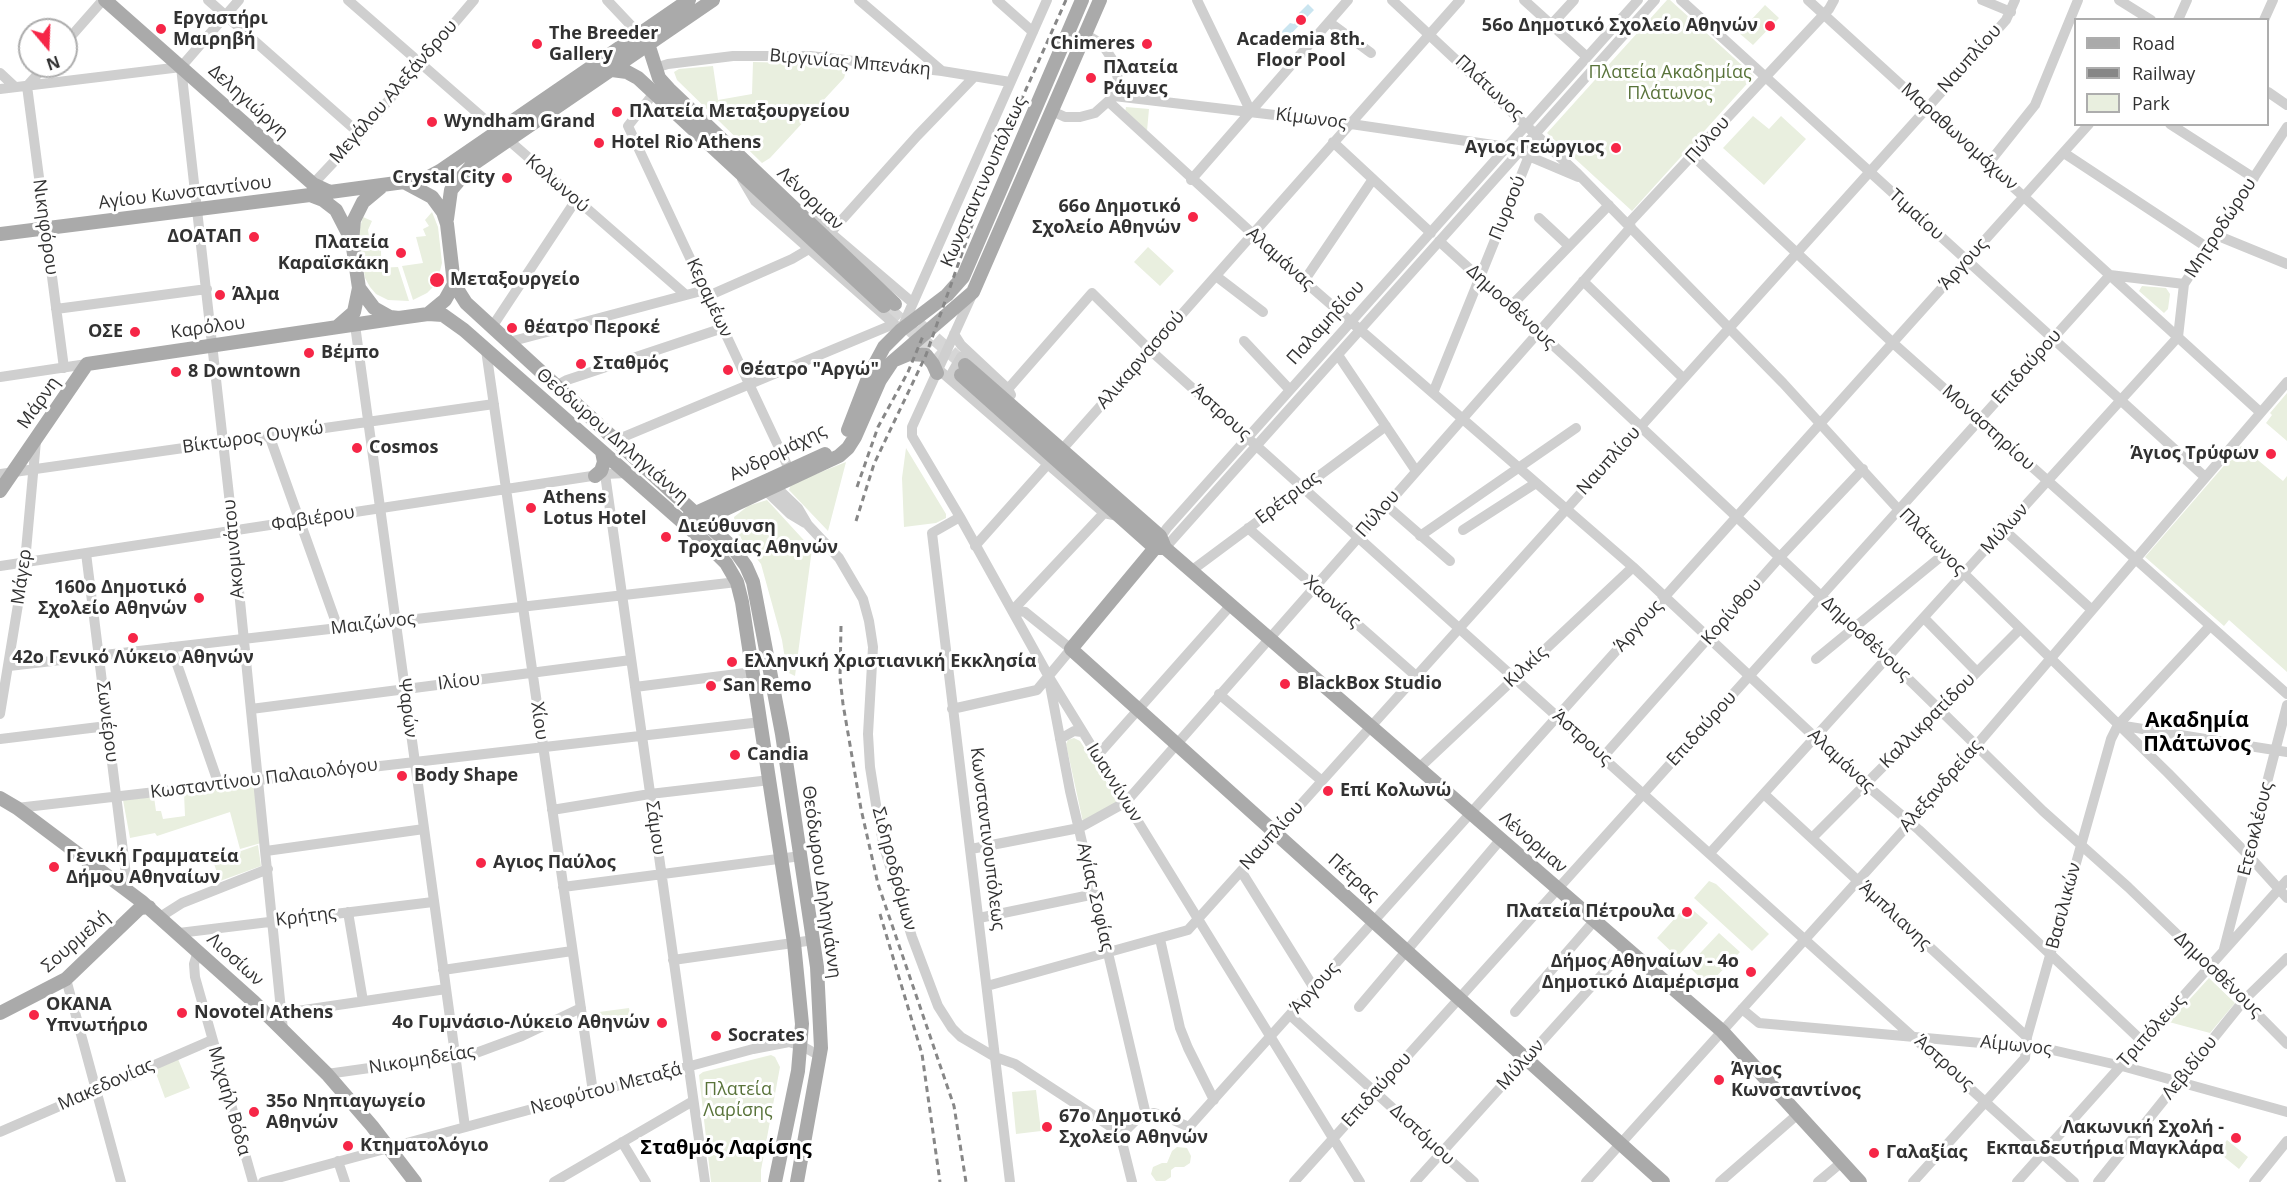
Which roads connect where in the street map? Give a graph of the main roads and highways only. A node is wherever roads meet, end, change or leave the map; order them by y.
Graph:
1 (104, 0) edge
2 (689, 0) edge
3 (713, 0) edge
4 (1082, 0) edge
5 (1100, 0) edge
6 (643, 40) junction
7 (612, 70) junction
8 (502, 136) junction
9 (404, 182) junction
10 (382, 186) junction
11 (447, 224) junction
12 (0, 234) edge
13 (352, 241) junction
14 (454, 284) junction
15 (359, 288) junction
16 (428, 314) junction
17 (399, 318) junction
18 (897, 327) joint
19 (335, 328) junction
20 (892, 362) junction
21 (87, 364) joint
22 (937, 371) road end
23 (602, 452) junction
24 (7, 473) edge
25 (600, 475) road end
26 (766, 485) junction
27 (0, 491) edge
28 (731, 507) junction
29 (700, 516) junction
30 (684, 524) junction
31 (725, 540) junction
32 (1160, 544) junction
33 (1071, 650) joint
34 (0, 798) edge
35 (143, 906) junction
36 (0, 1013) edge
37 (415, 1182) edge
38 (775, 1182) edge
39 (797, 1182) edge
40 (1663, 1182) edge
41 (1860, 1182) edge

1 - 10 main road, Δεληγιώργη
2 - 6 main road
3 - 6 main road
4 - 18 main road, Κωνσταντινουπόλεως
5 - 20 main road, Κωνσταντινουπόλεως
6 - 7 main road
6 - 7 main road, Λένορμαν
6 - 8 main road
7 - 8 main road
8 - 9 main road
8 - 11 main road
9 - 10 main road
9 - 11 main road
10 - 13 main road
11 - 14 main road
12 - 13 main road, Αγίου Κωνσταντίνου
13 - 15 main road
14 - 16 main road
14 - 29 main road, Θεόδωρου Δηληγιάννη
15 - 17 main road
15 - 19 main road
16 - 17 main road
16 - 23 main road, Θεόδωρου Δηληγιάννη
17 - 19 main road, Καρόλου
18 - 26 main road, Ανδρομάχης
19 - 21 main road, Καρόλου
20 - 22 main road
20 - 26 main road, Ανδρομάχης
21 - 24 main road, Μάρνη
23 - 25 main road
23 - 30 main road, Θεόδωρου Δηληγιάννη
24 - 27 main road, Μάρνη
26 - 28 main road, Ανδρομάχης
26 - 29 main road, Ανδρομάχης
28 - 29 main road, Ανδρομάχης
28 - 31 main road
29 - 30 main road, Ανδρομάχης
29 - 31 main road, Θεόδωρου Δηληγιάννη
30 - 38 main road, Θεόδωρου Δηληγιάννη
31 - 39 main road, Θεόδωρου Δηληγιάννη
32 - 32 main road, Λένορμαν
32 - 33 main road, Παλαμηδίου
32 - 41 main road, Λένορμαν
33 - 40 main road, Πέτρας
34 - 35 main road, Λιοσίων
35 - 36 main road, Σουρμελή
35 - 37 main road, Λιοσίων

